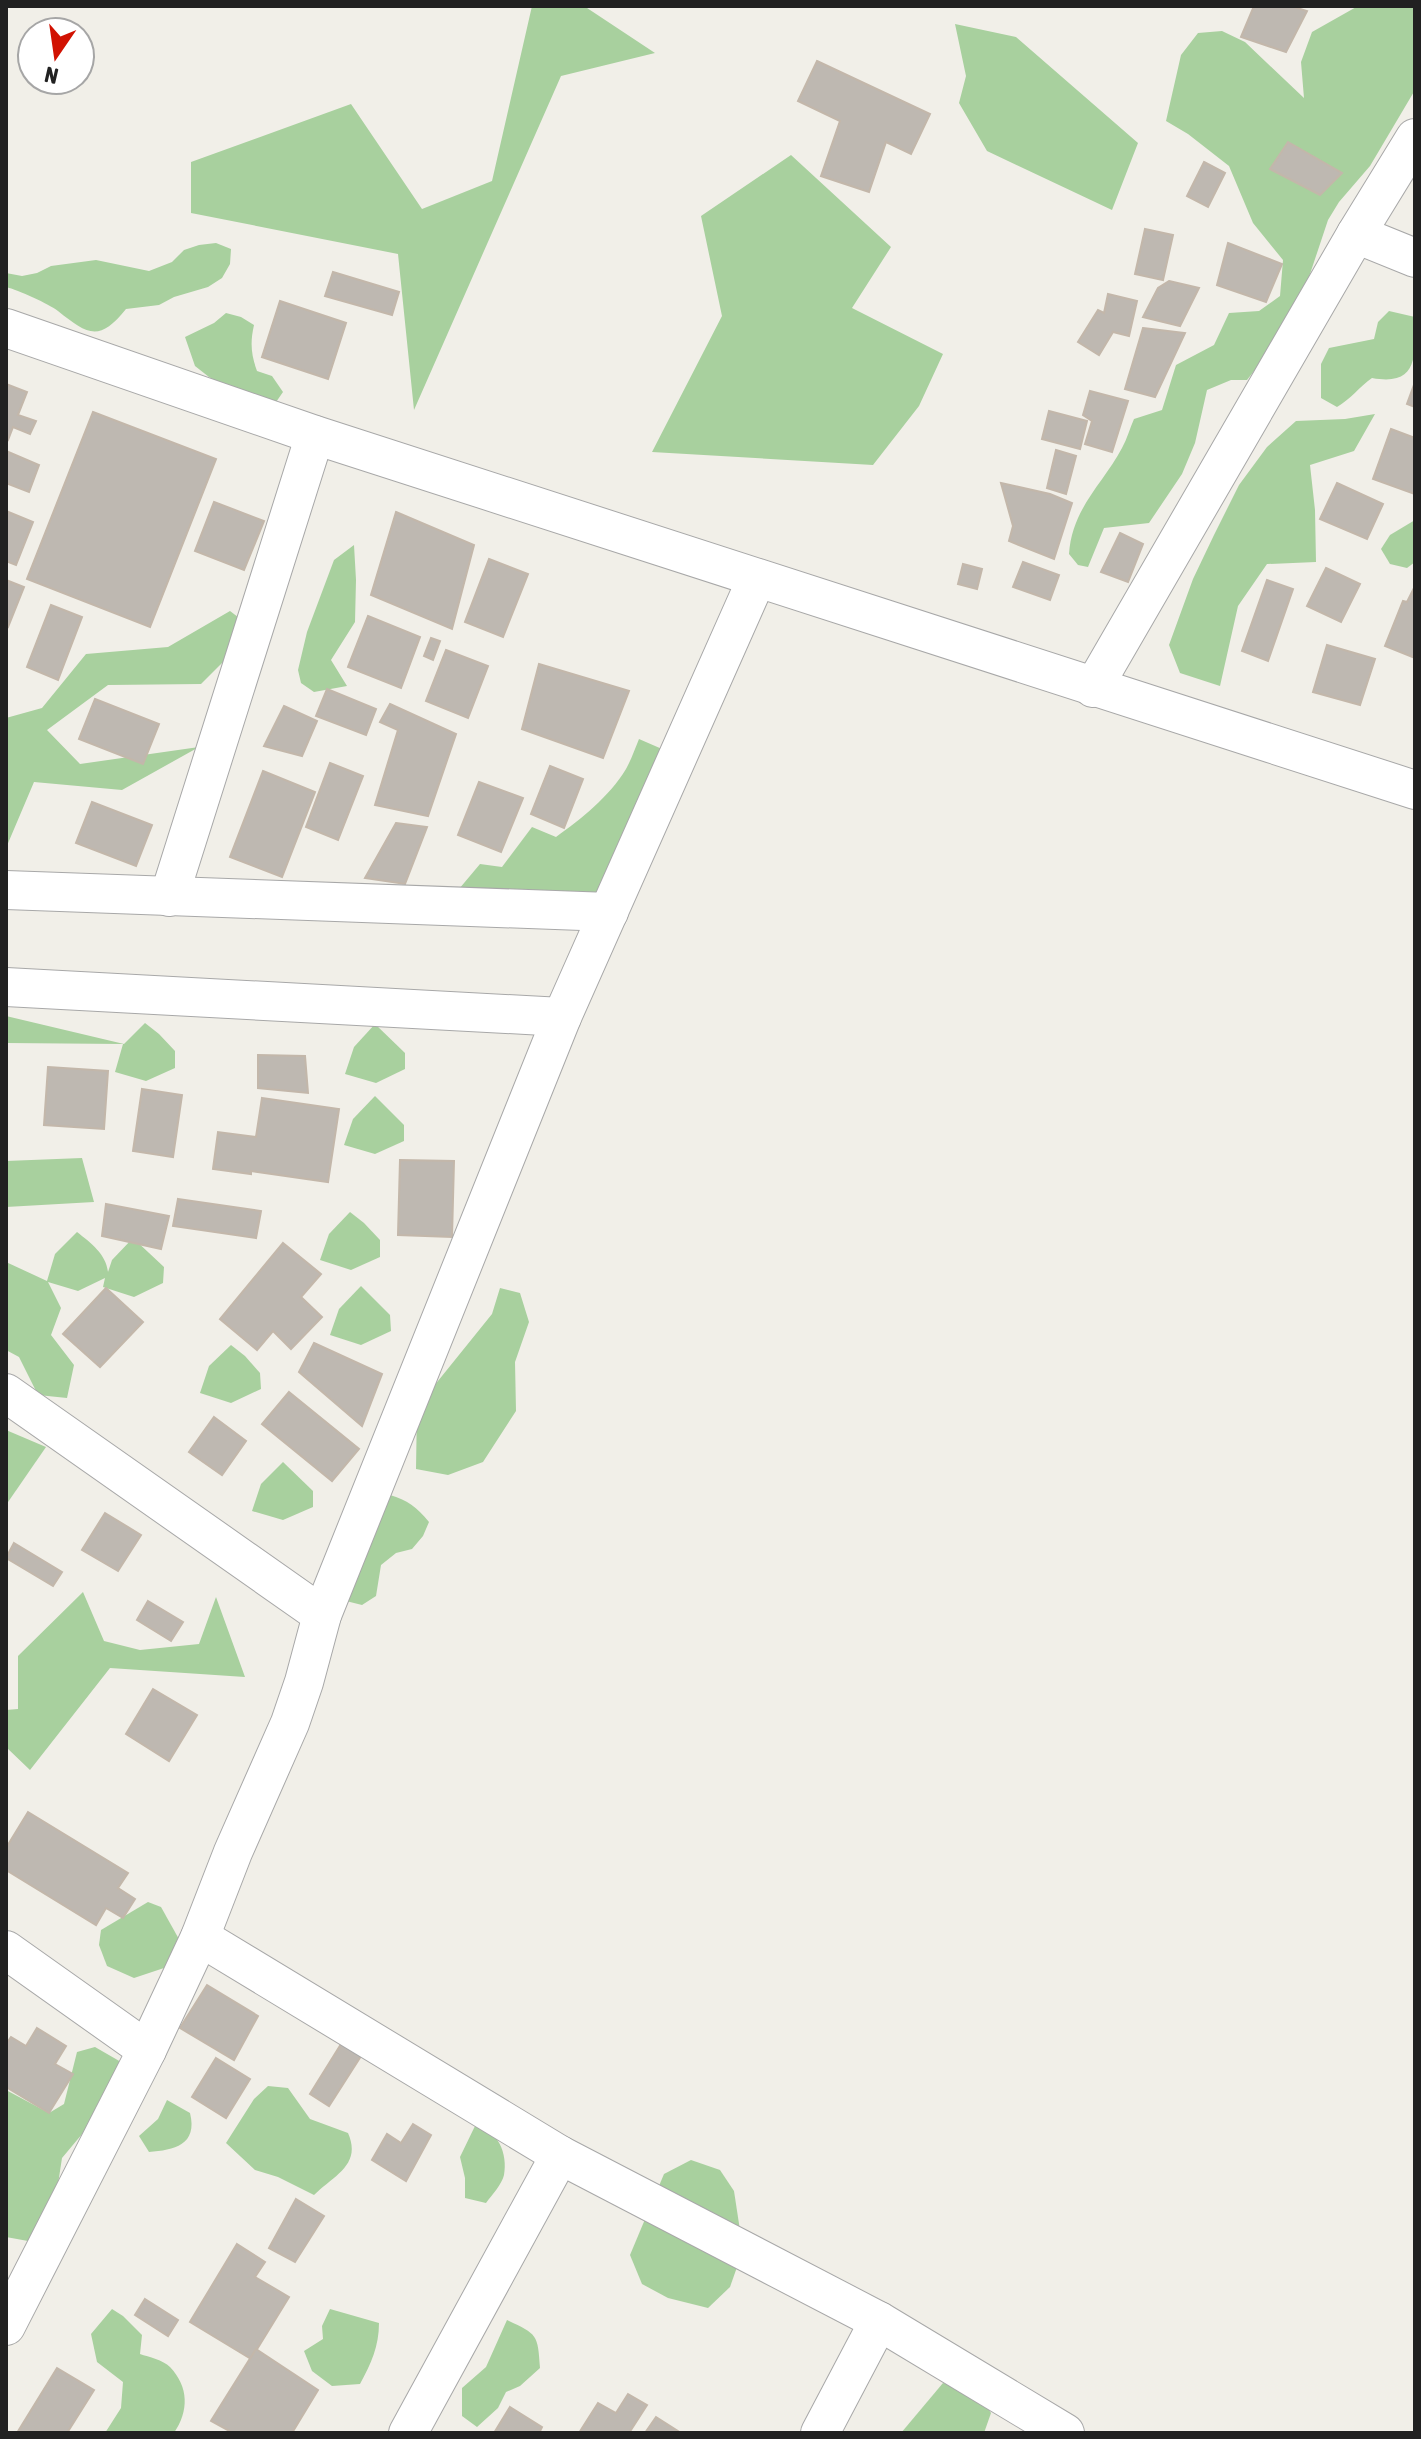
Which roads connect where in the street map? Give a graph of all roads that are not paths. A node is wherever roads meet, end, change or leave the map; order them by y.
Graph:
1 (1415, 138) edge
2 (1356, 234) junction
3 (1415, 258) edge
4 (6, 328) edge
5 (315, 435) junction
6 (757, 578) junction
7 (1093, 688) junction
8 (1415, 790) edge
9 (6, 890) edge
10 (169, 897) junction
11 (609, 912) junction
12 (6, 987) edge
13 (562, 1017) junction
14 (6, 1393) edge
15 (322, 1615) junction
16 (200, 1937) junction
17 (6, 1950) edge
18 (147, 2050) junction
19 (560, 2155) junction
20 (879, 2321) junction
21 (6, 2326) edge
22 (408, 2433) edge
23 (820, 2433) edge
24 (1065, 2433) edge

1 - 2 street
2 - 3 street
2 - 7 street
4 - 5 street
5 - 6 street
5 - 10 street
6 - 7 street
6 - 11 street
7 - 8 street
9 - 10 street
10 - 11 street
11 - 13 street
12 - 13 street
13 - 15 street
14 - 15 street
15 - 16 street
16 - 18 street
16 - 19 street
17 - 18 street
18 - 21 street
19 - 20 street
19 - 22 street
20 - 23 street
20 - 24 street

